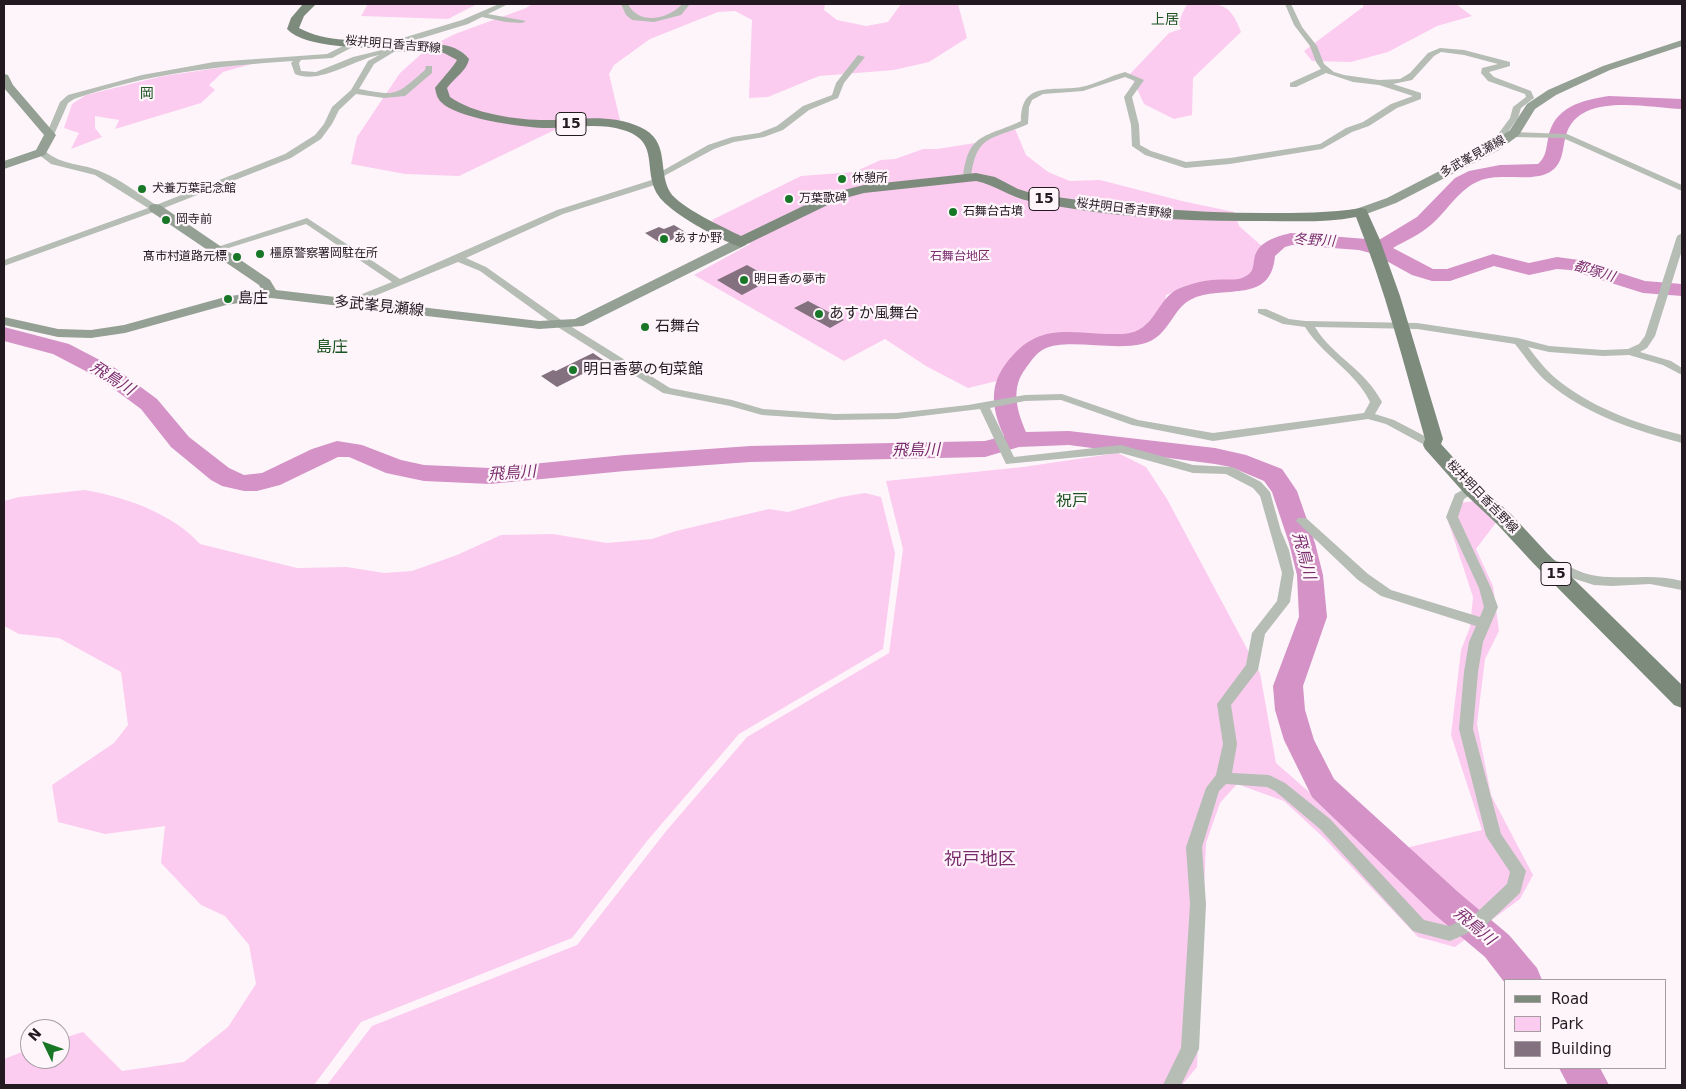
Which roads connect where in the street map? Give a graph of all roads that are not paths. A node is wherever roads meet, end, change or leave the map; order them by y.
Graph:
1 (317, 4) edge
2 (504, 4) edge
3 (625, 4) edge
4 (686, 4) edge
5 (1288, 4) edge
6 (307, 6) edge
7 (482, 15) junction
8 (522, 21) dead end
9 (358, 42) junction
10 (1682, 43) edge
11 (392, 47) junction
12 (861, 57) dead end
13 (298, 59) junction
14 (429, 68) dead end
15 (1326, 70) junction
16 (1382, 83) junction
17 (5, 84) edge
18 (1294, 85) dead end
19 (354, 91) junction
20 (50, 135) junction
21 (1513, 135) junction
22 (1496, 147) junction
23 (41, 152) junction
24 (4, 165) edge
25 (658, 178) junction
26 (966, 178) junction
27 (1682, 188) edge
28 (156, 208) junction
29 (1362, 212) junction
30 (1682, 236) edge
31 (741, 242) junction
32 (216, 249) junction
33 (457, 258) junction
34 (4, 263) edge
35 (400, 283) junction
36 (271, 294) junction
37 (346, 304) junction
38 (1262, 311) dead end
39 (4, 321) edge
40 (560, 324) junction
41 (1308, 324) junction
42 (1401, 326) junction
43 (1518, 341) junction
44 (1630, 352) junction
45 (1682, 372) edge
46 (983, 405) junction
47 (1368, 416) junction
48 (1682, 439) edge
49 (1432, 445) junction
50 (1472, 490) junction
51 (1302, 521) dead end
52 (1540, 558) junction
53 (1682, 586) edge
54 (1484, 623) junction
55 (1682, 699) edge
56 (1223, 778) junction
57 (1172, 1085) edge

1 - 6 street
2 - 7 street
3 - 4 street
5 - 15 street
6 - 9 main road, 桜井明日香吉野線 / 15
7 - 8 street
7 - 11 street
9 - 11 main road, 桜井明日香吉野線 / 15
9 - 13 street
10 - 21 main road, 多武峯見瀬線
11 - 13 street
11 - 19 street
11 - 25 main road, 桜井明日香吉野線 / 15, bridge
12 - 25 street
13 - 20 street
14 - 19 street
15 - 16 street
15 - 18 street
16 - 22 street
16 - 26 street
17 - 20 main road
19 - 28 street
20 - 23 main road
21 - 22 main road, 多武峯見瀬線
21 - 27 street
22 - 29 main road, 多武峯見瀬線
23 - 24 main road
23 - 28 street
25 - 31 main road, 桜井明日香吉野線 / 15
25 - 33 street
26 - 29 main road, 桜井明日香吉野線 / 15
26 - 31 main road, 桜井明日香吉野線 / 15
28 - 32 main road
28 - 34 street
29 - 42 main road
30 - 44 street
31 - 40 main road, 多武峯見瀬線
32 - 35 street
32 - 36 main road
33 - 35 street
33 - 40 street
35 - 37 street
36 - 37 main road, 多武峯見瀬線
36 - 39 main road, 多武峯見瀬線
37 - 40 main road, 多武峯見瀬線
38 - 41 street
40 - 46 street
41 - 42 street
41 - 47 street
42 - 43 street
42 - 49 main road
43 - 44 street
43 - 48 street
44 - 45 street
46 - 47 street
46 - 56 street
47 - 49 street
49 - 50 main road, 桜井明日香吉野線 / 15
50 - 52 main road, 桜井明日香吉野線 / 15
50 - 54 street
51 - 54 street
52 - 53 street
52 - 55 main road, 桜井明日香吉野線 / 15
54 - 56 street
56 - 57 street

